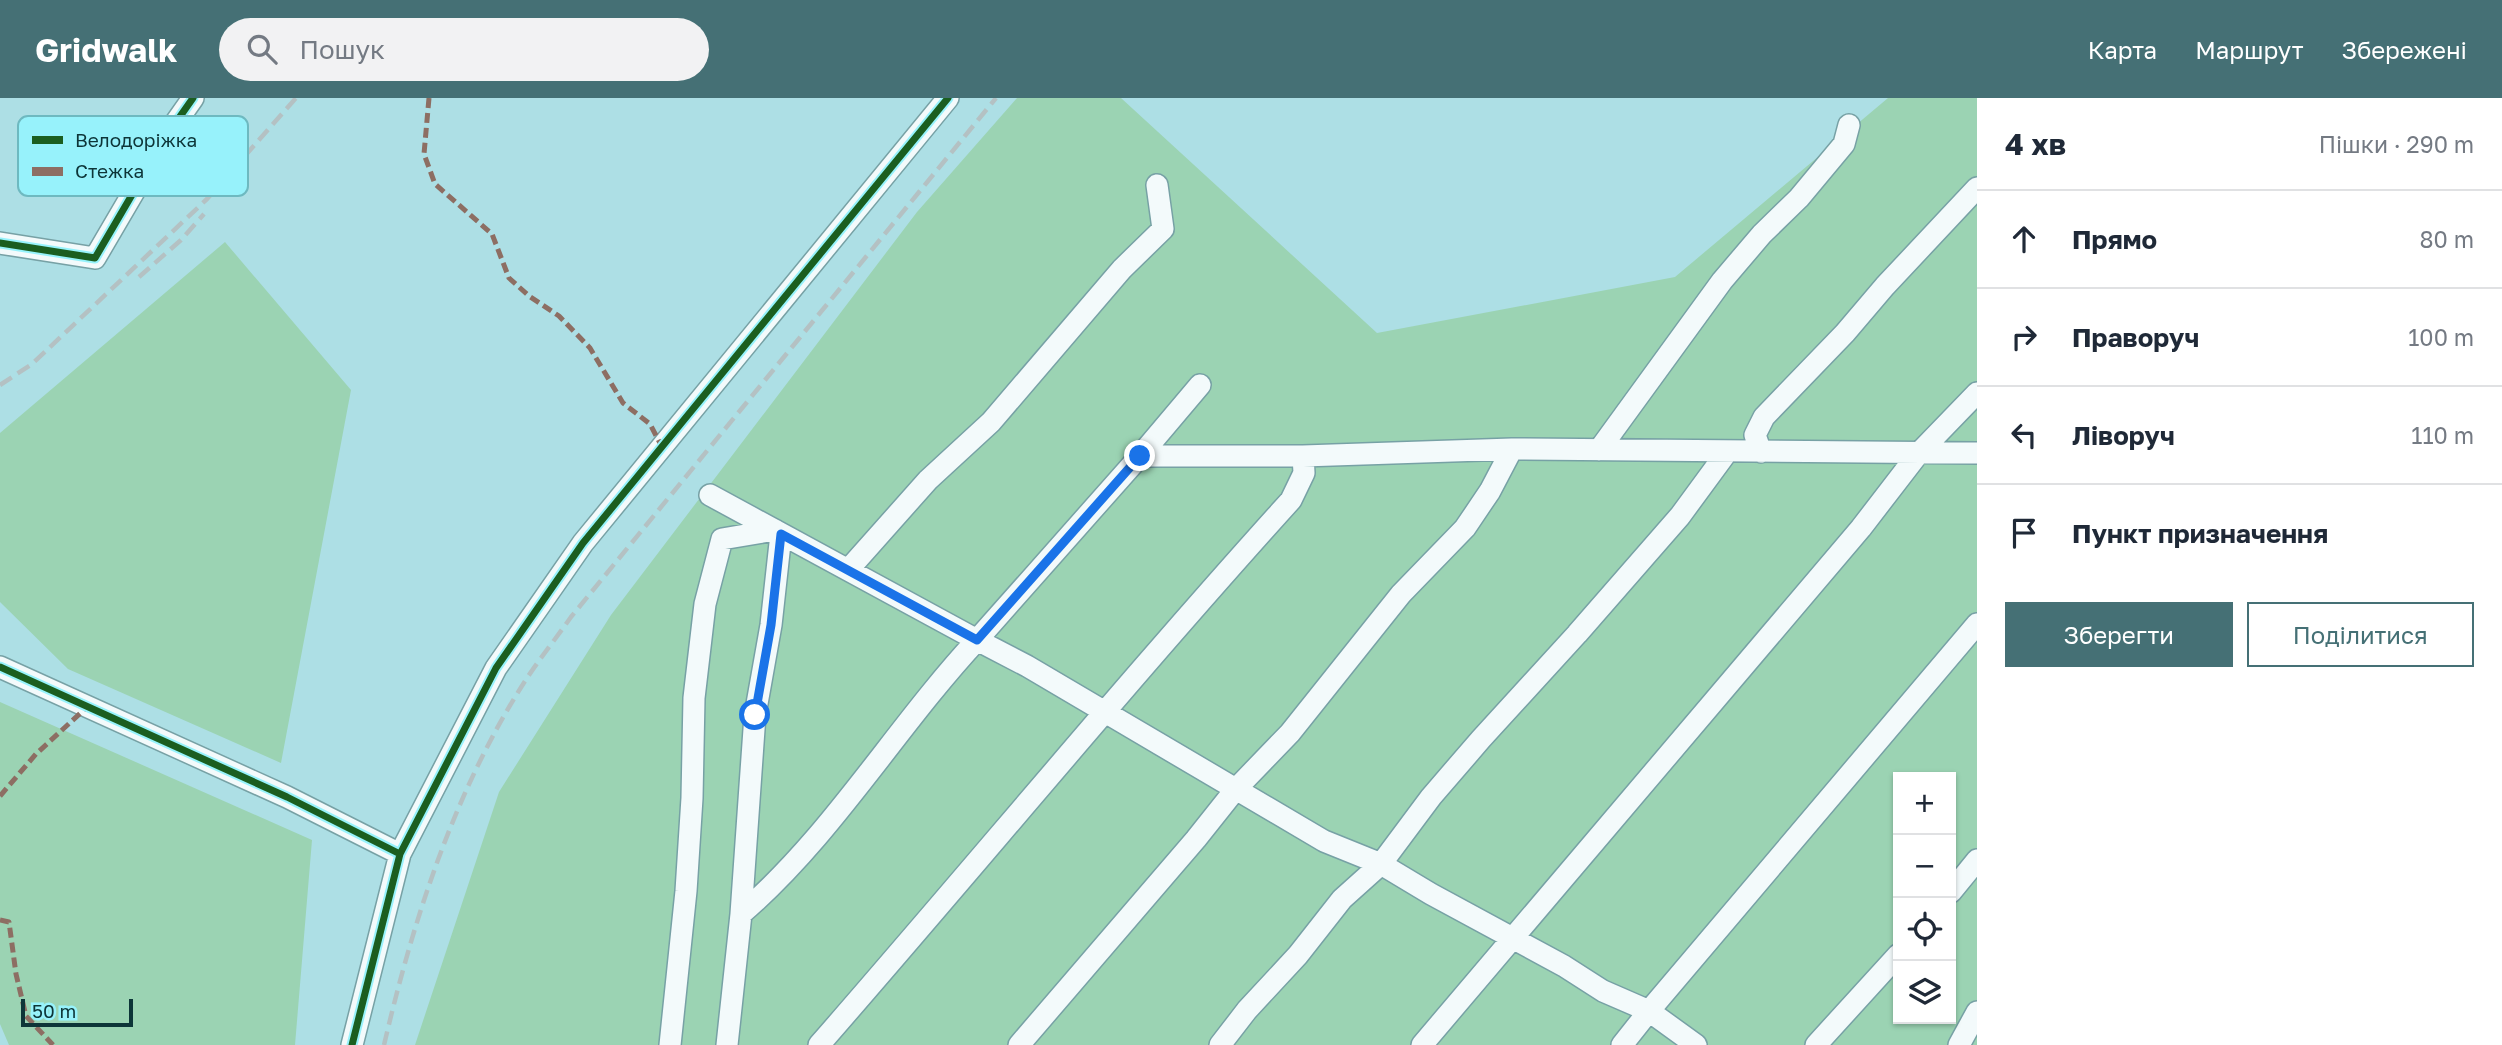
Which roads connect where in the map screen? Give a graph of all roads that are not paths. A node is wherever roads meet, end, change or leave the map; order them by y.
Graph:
1 (192, 98) edge
2 (948, 98) edge
3 (180, 116) edge
4 (1849, 125) dead end
5 (1157, 185) dead end
6 (1977, 188) edge
7 (131, 196) edge
8 (0, 243) edge
9 (1200, 385) dead end
10 (1977, 393) edge
11 (1511, 449) junction
12 (1599, 450) junction
13 (1727, 452) junction
14 (1761, 452) junction
15 (1977, 453) edge
16 (1918, 454) junction
17 (1140, 456) junction
18 (1303, 456) junction
19 (710, 495) dead end
20 (778, 532) junction
21 (848, 570) junction
22 (1977, 624) edge
23 (977, 640) junction
24 (0, 667) edge
25 (1103, 712) junction
26 (1235, 790) junction
27 (400, 855) junction
28 (1977, 860) edge
29 (1381, 864) junction
30 (1956, 886) edge
31 (741, 914) junction
32 (1513, 938) junction
33 (1893, 960) edge
34 (1648, 1011) junction
35 (1977, 1012) edge
36 (352, 1045) edge
37 (670, 1045) edge
38 (727, 1045) edge
39 (819, 1045) edge
40 (1019, 1045) edge
41 (1220, 1045) edge
42 (1422, 1045) edge
43 (1622, 1045) edge
44 (1696, 1045) edge
45 (1816, 1045) edge
46 (1959, 1045) edge

1 - 3 street
2 - 27 street
4 - 12 street
5 - 21 street
6 - 14 street
7 - 8 street
9 - 17 street
10 - 16 street
11 - 12 street
11 - 18 street
11 - 26 street
12 - 13 street
13 - 14 street
13 - 29 street
14 - 16 street
15 - 16 street
16 - 32 street
17 - 18 street
17 - 23 street
18 - 25 street
19 - 20 street
20 - 21 street
20 - 31 street
20 - 37 street
21 - 23 street
22 - 34 street
23 - 25 street
23 - 31 street
24 - 27 street
25 - 26 street
25 - 39 street
26 - 29 street
26 - 40 street
27 - 36 street
28 - 30 street
29 - 32 street
29 - 41 street
31 - 38 street
32 - 34 street
32 - 42 street
33 - 45 street
34 - 43 street
34 - 44 street
35 - 46 street

